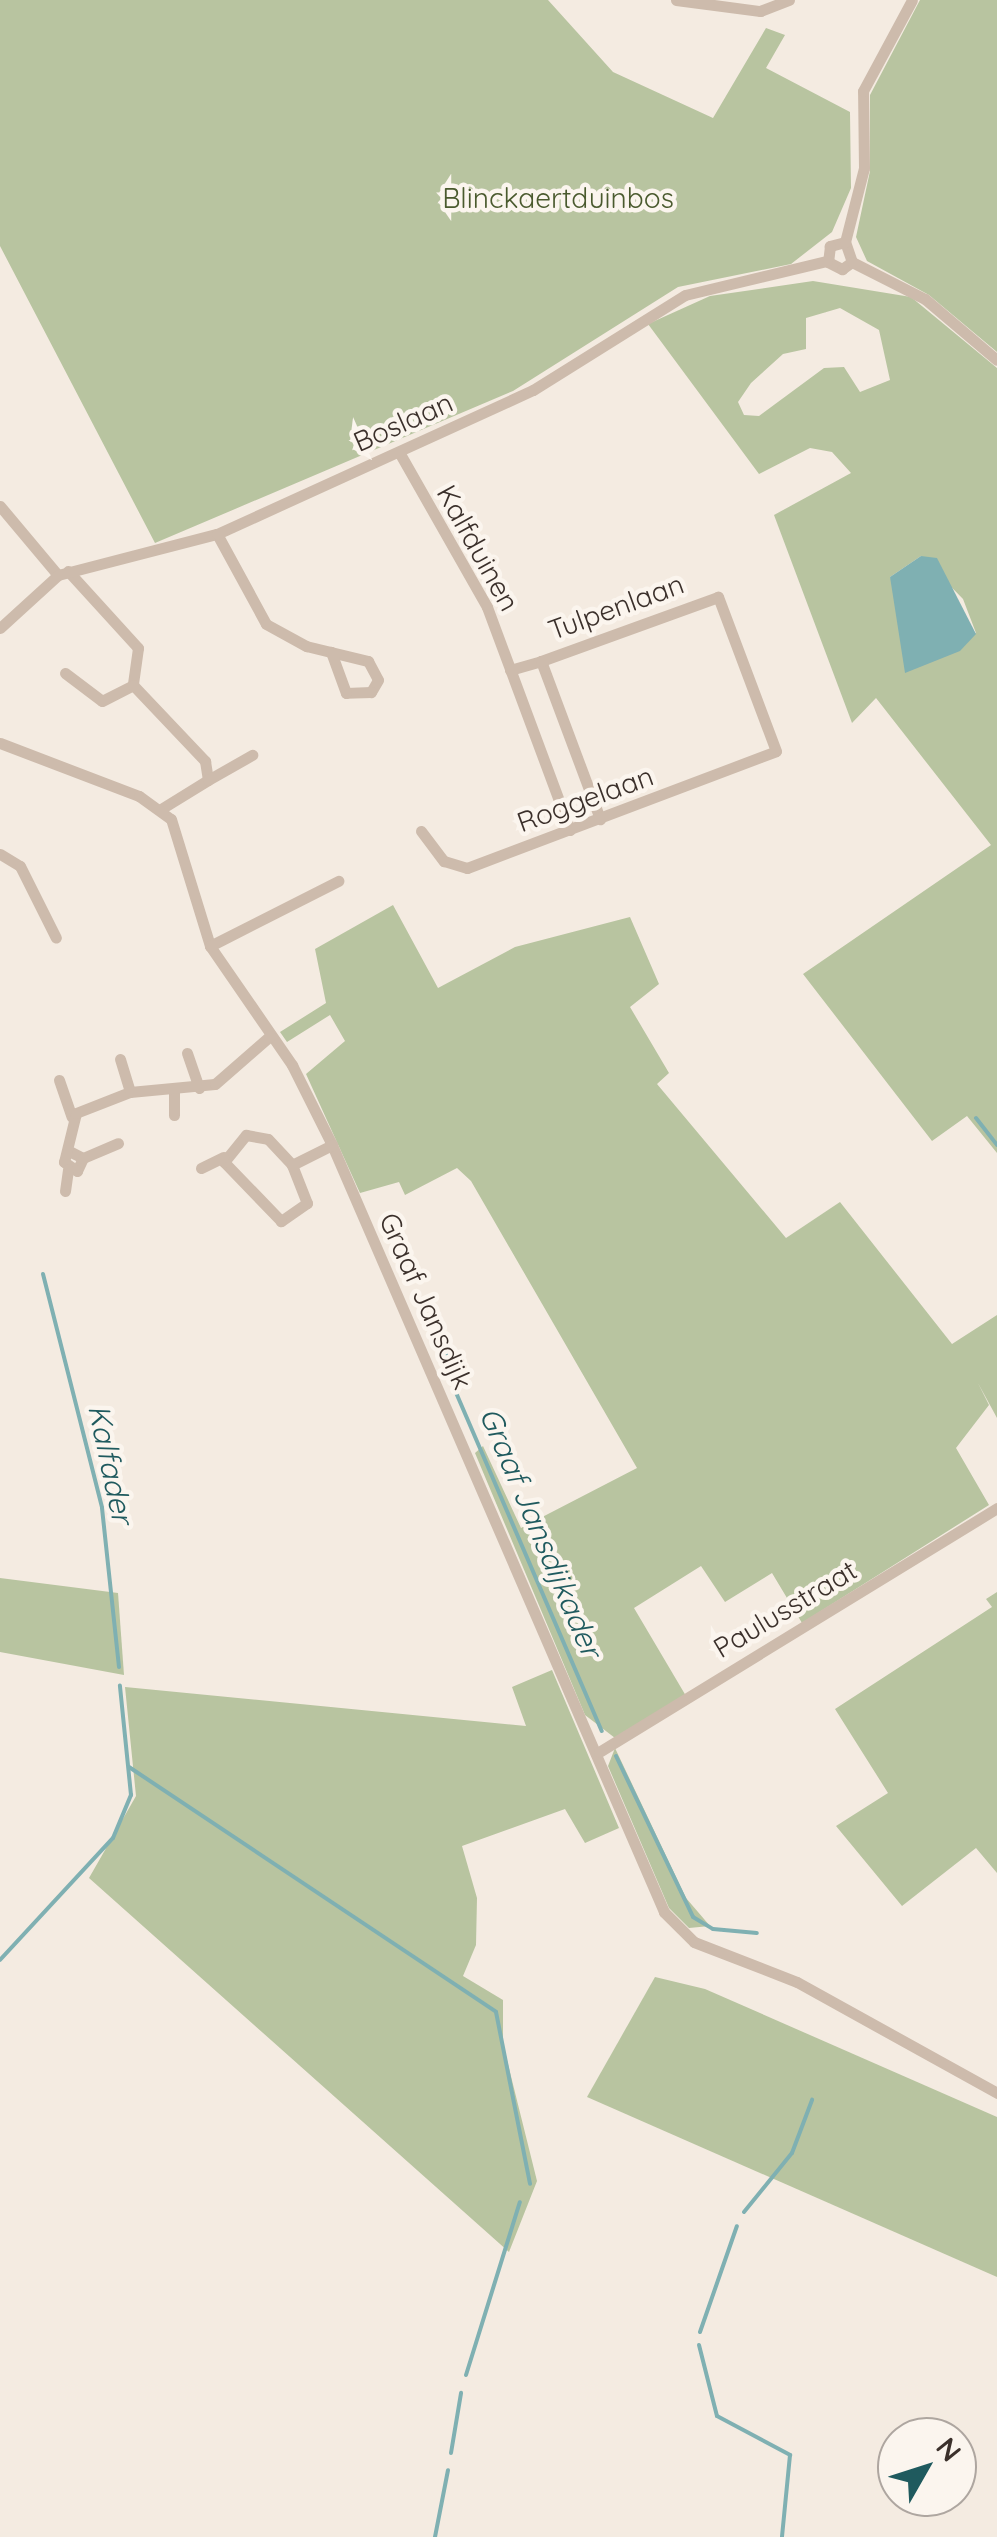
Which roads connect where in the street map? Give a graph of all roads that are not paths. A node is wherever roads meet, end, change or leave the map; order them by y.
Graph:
1 (676, 0) edge
2 (789, 0) edge
3 (912, 0) edge
4 (845, 242) junction
5 (827, 260) junction
6 (852, 262) junction
7 (997, 360) edge
8 (399, 452) junction
9 (0, 506) edge
10 (216, 534) junction
11 (63, 573) junction
12 (0, 628) edge
13 (331, 652) junction
14 (541, 661) junction
15 (510, 670) junction
16 (65, 673) dead end
17 (134, 684) junction
18 (0, 744) edge
19 (776, 752) joint
20 (252, 755) dead end
21 (208, 780) junction
22 (161, 809) junction
23 (600, 819) junction
24 (570, 830) junction
25 (421, 831) dead end
26 (0, 854) edge
27 (338, 881) dead end
28 (56, 938) dead end
29 (210, 946) junction
30 (270, 1036) junction
31 (187, 1054) dead end
32 (120, 1059) dead end
33 (59, 1080) dead end
34 (199, 1088) junction
35 (174, 1090) junction
36 (130, 1092) junction
37 (174, 1116) dead end
38 (72, 1117) junction
39 (118, 1142) dead end
40 (332, 1145) junction
41 (77, 1155) junction
42 (224, 1157) junction
43 (292, 1165) junction
44 (201, 1168) dead end
45 (65, 1191) dead end
46 (997, 1508) edge
47 (599, 1752) junction
48 (997, 2093) edge

1 - 2 street
3 - 4 street
4 - 5 street
4 - 6 street
5 - 6 street, Boslaan
5 - 8 street, Boslaan
6 - 7 street
8 - 10 street, Boslaan
8 - 15 street, Kalfduinen
9 - 11 street
10 - 11 street, Boslaan
10 - 13 street
11 - 12 street, Boslaan
11 - 17 street
13 - 13 street
14 - 15 street
14 - 19 street, Tulpenlaan
14 - 23 street
15 - 24 street, Kalfduinen
16 - 17 street
17 - 21 street
18 - 22 street
19 - 23 street, Roggelaan
20 - 21 street
21 - 22 street
22 - 29 street, Graaf Jansdijk
23 - 24 street, Roggelaan
24 - 25 street, Roggelaan
26 - 28 street
27 - 29 street
29 - 30 street, Graaf Jansdijk
30 - 34 street
30 - 40 street, Graaf Jansdijk
31 - 34 street
32 - 36 street
33 - 38 street
34 - 35 street
35 - 36 street
35 - 37 street
36 - 38 street
38 - 41 street
39 - 41 street
40 - 43 street
40 - 47 street, Graaf Jansdijk
41 - 45 street
42 - 43 street
42 - 43 street
42 - 44 street
46 - 47 street, Paulusstraat
47 - 48 street, Graaf Jansdijk

